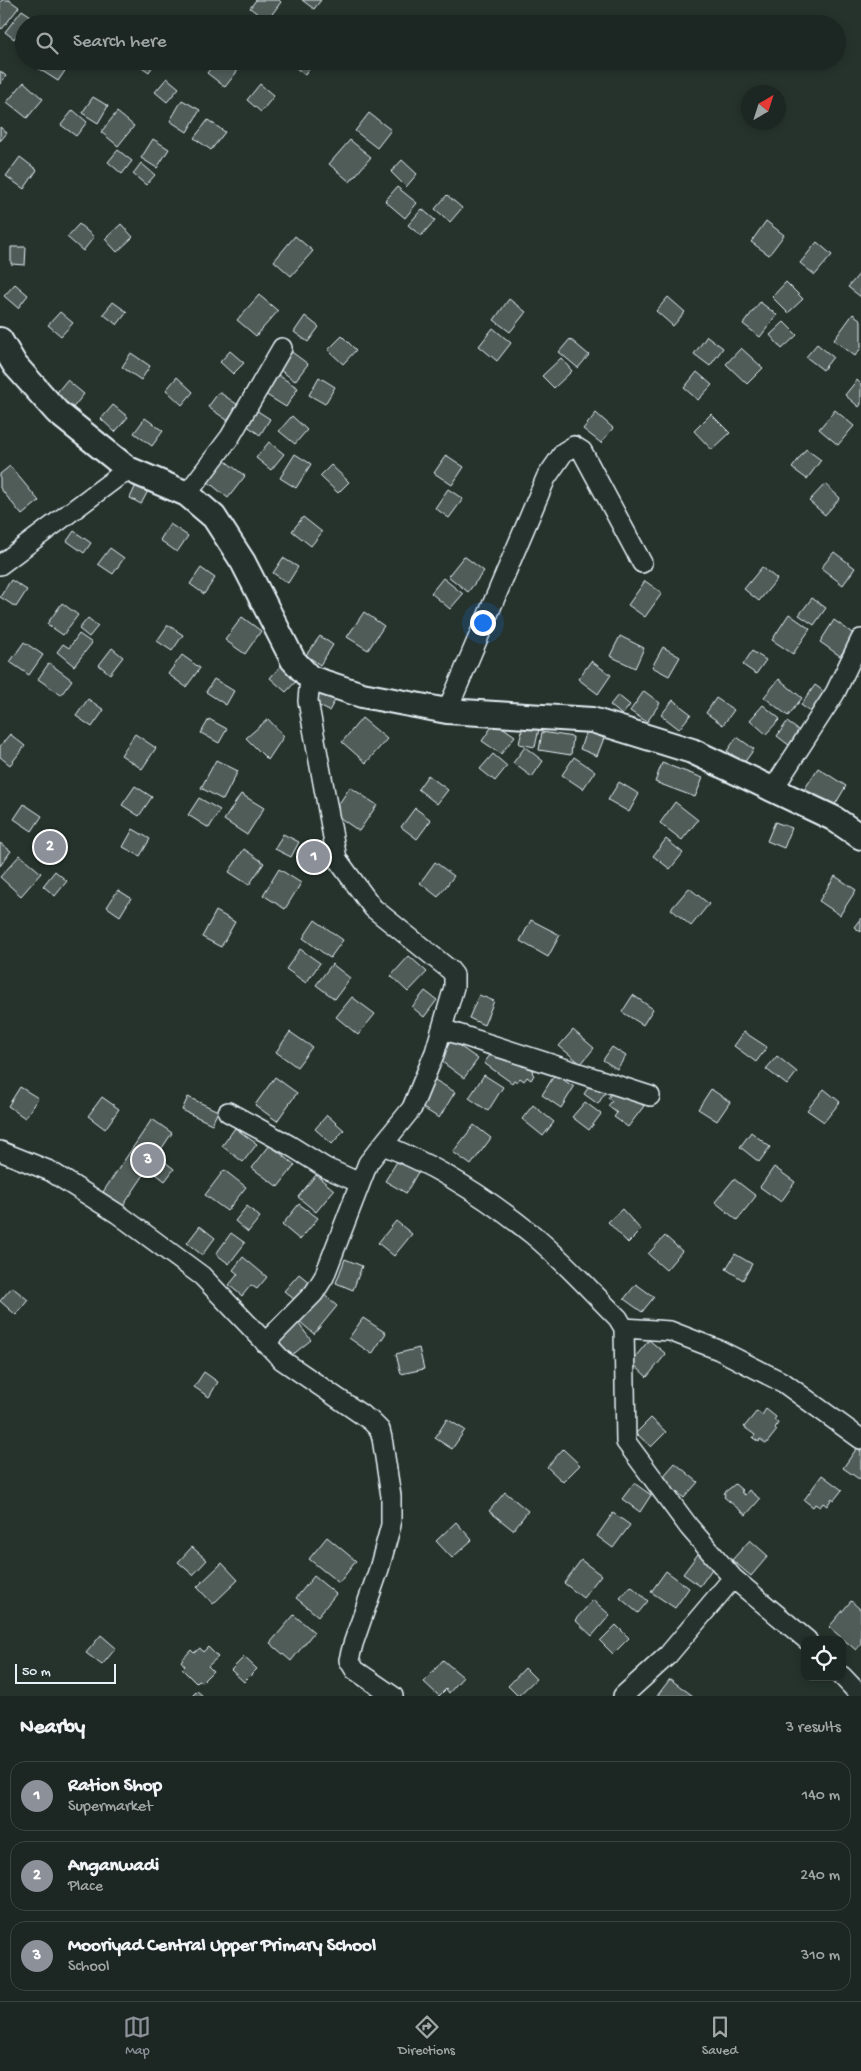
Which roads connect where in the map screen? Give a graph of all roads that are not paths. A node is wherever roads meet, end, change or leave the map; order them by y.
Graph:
1 (0, 340) edge
2 (282, 348) dead end
3 (128, 469) junction
4 (187, 494) junction
5 (642, 563) dead end
6 (0, 565) edge
7 (861, 639) edge
8 (310, 678) junction
9 (447, 711) junction
10 (773, 789) junction
11 (861, 836) edge
12 (442, 1029) junction
13 (650, 1096) dead end
14 (228, 1112) dead end
15 (383, 1145) junction
16 (0, 1151) edge
17 (360, 1183) junction
18 (624, 1328) junction
19 (265, 1343) junction
20 (861, 1439) edge
21 (733, 1578) junction
22 (802, 1636) edge
23 (846, 1680) edge
24 (393, 1696) edge
25 (623, 1696) edge
26 (861, 1696) edge

1 - 3 main road
2 - 4 street
3 - 4 main road
3 - 6 street
4 - 8 main road
5 - 9 street
7 - 10 street
8 - 9 main road
8 - 12 street
9 - 10 main road
10 - 11 main road
12 - 13 street
12 - 15 street
14 - 17 street
15 - 17 street
15 - 18 street
16 - 19 street
17 - 19 street
18 - 20 street
18 - 21 street
19 - 24 street
21 - 22 street
21 - 25 street
23 - 26 street

